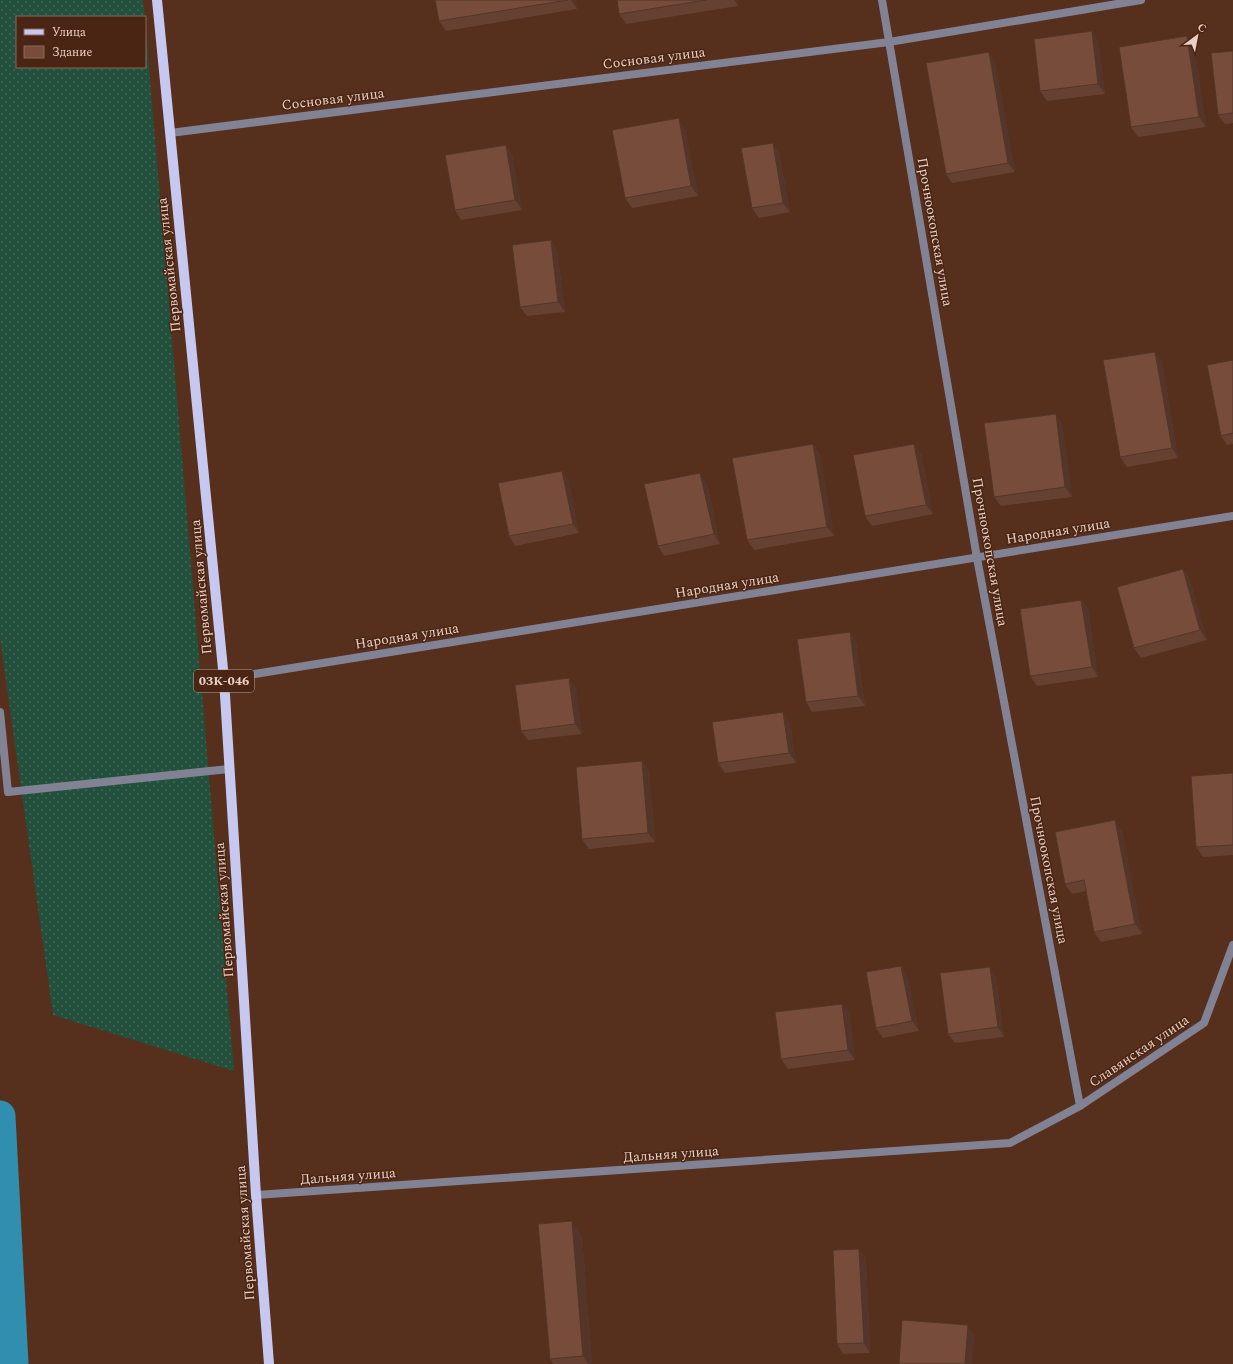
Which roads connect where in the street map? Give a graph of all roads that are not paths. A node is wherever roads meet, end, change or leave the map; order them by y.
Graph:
1 (157, 0) edge
2 (882, 0) edge
3 (1141, 0) edge
4 (889, 42) junction
5 (170, 133) junction
6 (1233, 516) edge
7 (977, 558) junction
8 (224, 679) junction
9 (0, 712) edge
10 (229, 769) junction
11 (1233, 945) edge
12 (1080, 1106) junction
13 (256, 1195) junction
14 (269, 1364) edge

1 - 5 main road, Первомайская улица / 03К-046
2 - 4 street, Прочноокопская улица
3 - 4 street, Сосновая улица
4 - 5 street, Сосновая улица
4 - 7 street, Прочноокопская улица
5 - 8 main road, Первомайская улица / 03К-046
6 - 7 street, Народная улица
7 - 8 street, Народная улица
7 - 12 street, Прочноокопская улица
8 - 10 main road, Первомайская улица / 03К-046
9 - 10 street
10 - 13 main road, Первомайская улица / 03К-046
11 - 12 street, Славянская улица
12 - 13 street, Дальняя улица
13 - 14 main road, Первомайская улица / 03К-046

